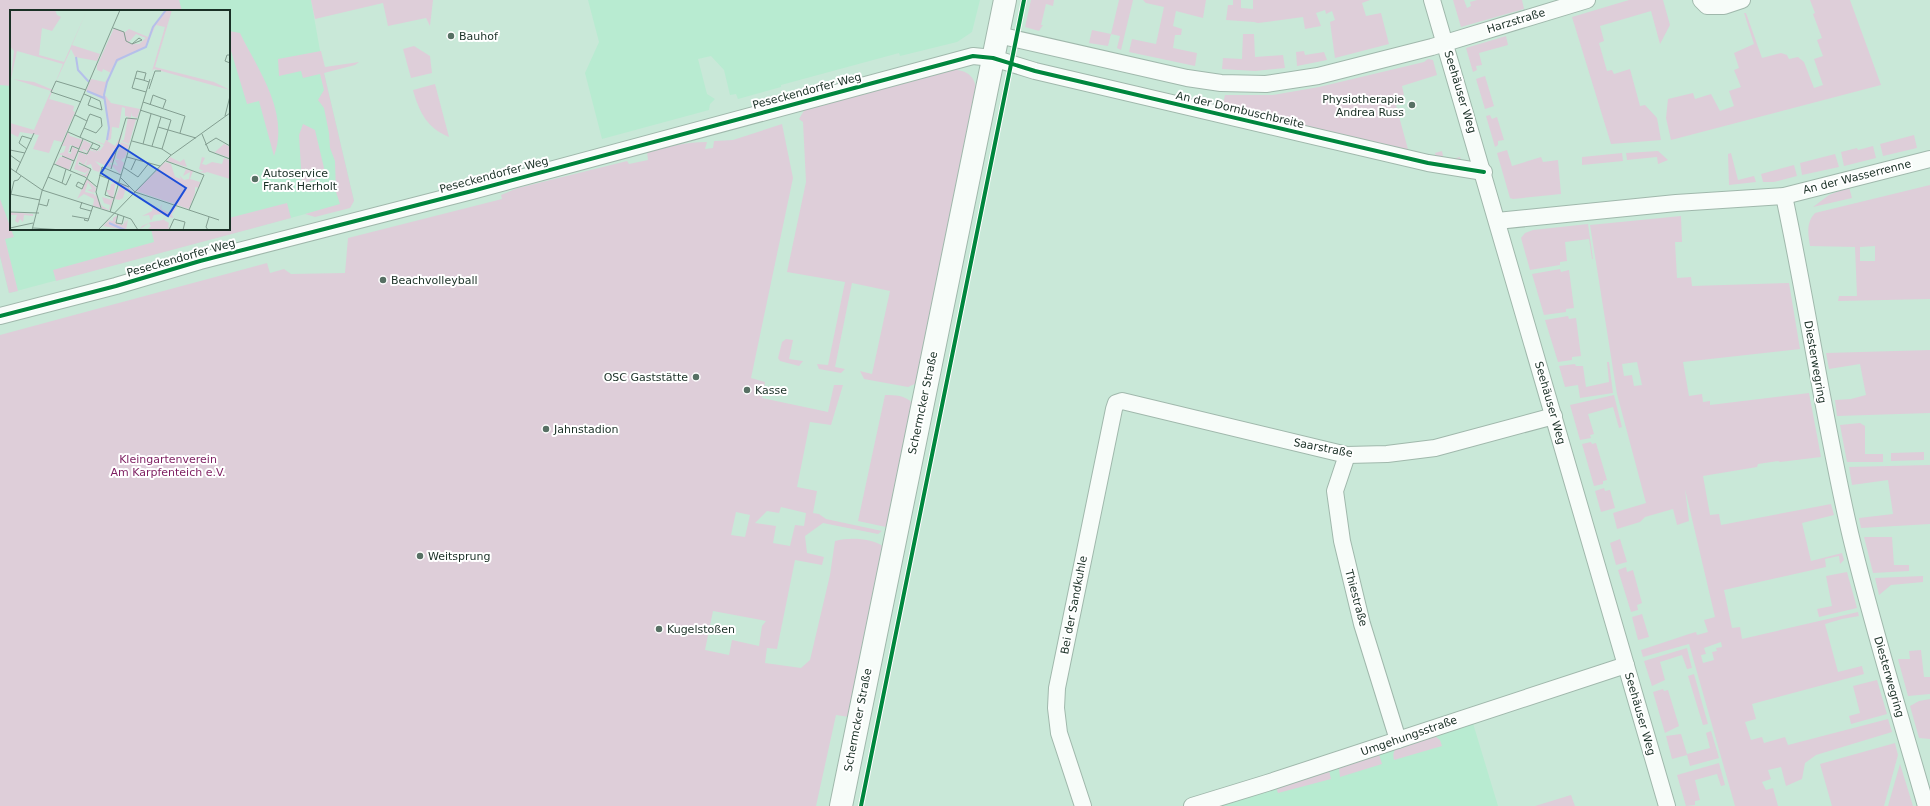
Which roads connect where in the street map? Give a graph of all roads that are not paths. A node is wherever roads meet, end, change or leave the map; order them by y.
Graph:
1 (1005, 0) edge
2 (1432, 0) edge
3 (1588, 0) edge
4 (1701, 0) edge
5 (1742, 0) edge
6 (998, 35) junction
7 (1445, 42) junction
8 (993, 58) junction
9 (1930, 159) edge
10 (1484, 172) junction
11 (1784, 196) junction
12 (1497, 221) junction
13 (0, 316) edge
14 (1116, 403) joint
15 (1554, 416) junction
16 (1347, 455) junction
17 (1626, 665) junction
18 (1398, 740) junction
19 (841, 806) edge
20 (1083, 806) edge
21 (1192, 806) edge
22 (1667, 806) edge
23 (1926, 806) edge

1 - 6 main road, Schermcker Straße
2 - 7 street, Seehäuser Weg
3 - 7 street, Harzstraße
4 - 5 street
6 - 7 street, An der Dornbuschbreite
6 - 8 main road, Schermcker Straße
7 - 10 street, Seehäuser Weg
8 - 10 street, An der Dornbuschbreite
8 - 13 street, Peseckendorfer Weg
8 - 19 main road, Schermcker Straße
9 - 11 street, An der Wasserrenne
10 - 12 street, Seehäuser Weg
11 - 12 street
11 - 23 street, Diesterwegring
12 - 15 street, Seehäuser Weg
14 - 16 street, Saarstraße
14 - 20 street, Bei der Sandkuhle
15 - 16 street, Saarstraße
15 - 17 street, Seehäuser Weg
16 - 18 street, Thiestraße
17 - 18 street, Umgehungsstraße
17 - 22 street, Seehäuser Weg
18 - 21 street, Umgehungsstraße

